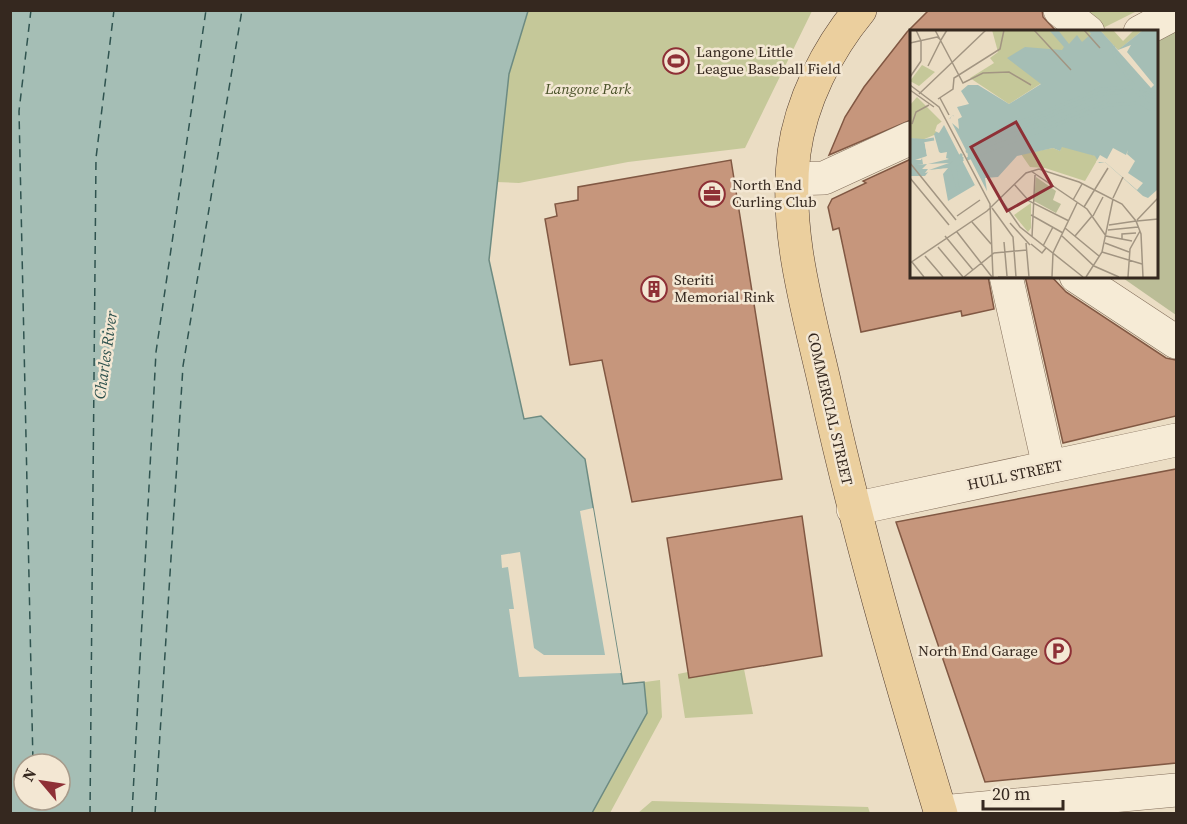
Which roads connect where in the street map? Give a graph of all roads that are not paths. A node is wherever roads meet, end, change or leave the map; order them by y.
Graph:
1 (860, 10) edge
2 (1060, 10) edge
3 (1176, 13) edge
4 (1085, 30) edge
5 (1144, 30) edge
6 (904, 150) edge
7 (792, 178) junction
8 (1006, 278) edge
9 (1079, 278) edge
10 (1176, 342) edge
11 (1176, 440) edge
12 (1049, 467) junction
13 (853, 509) junction
14 (1176, 790) edge
15 (941, 813) edge

1 - 7 main road, COMMERCIAL STREET
2 - 4 street
3 - 5 street
6 - 7 street
7 - 13 main road, COMMERCIAL STREET
8 - 12 street
9 - 10 street
11 - 12 street, HULL STREET
12 - 13 street, HULL STREET
13 - 15 main road, COMMERCIAL STREET
14 - 15 street

